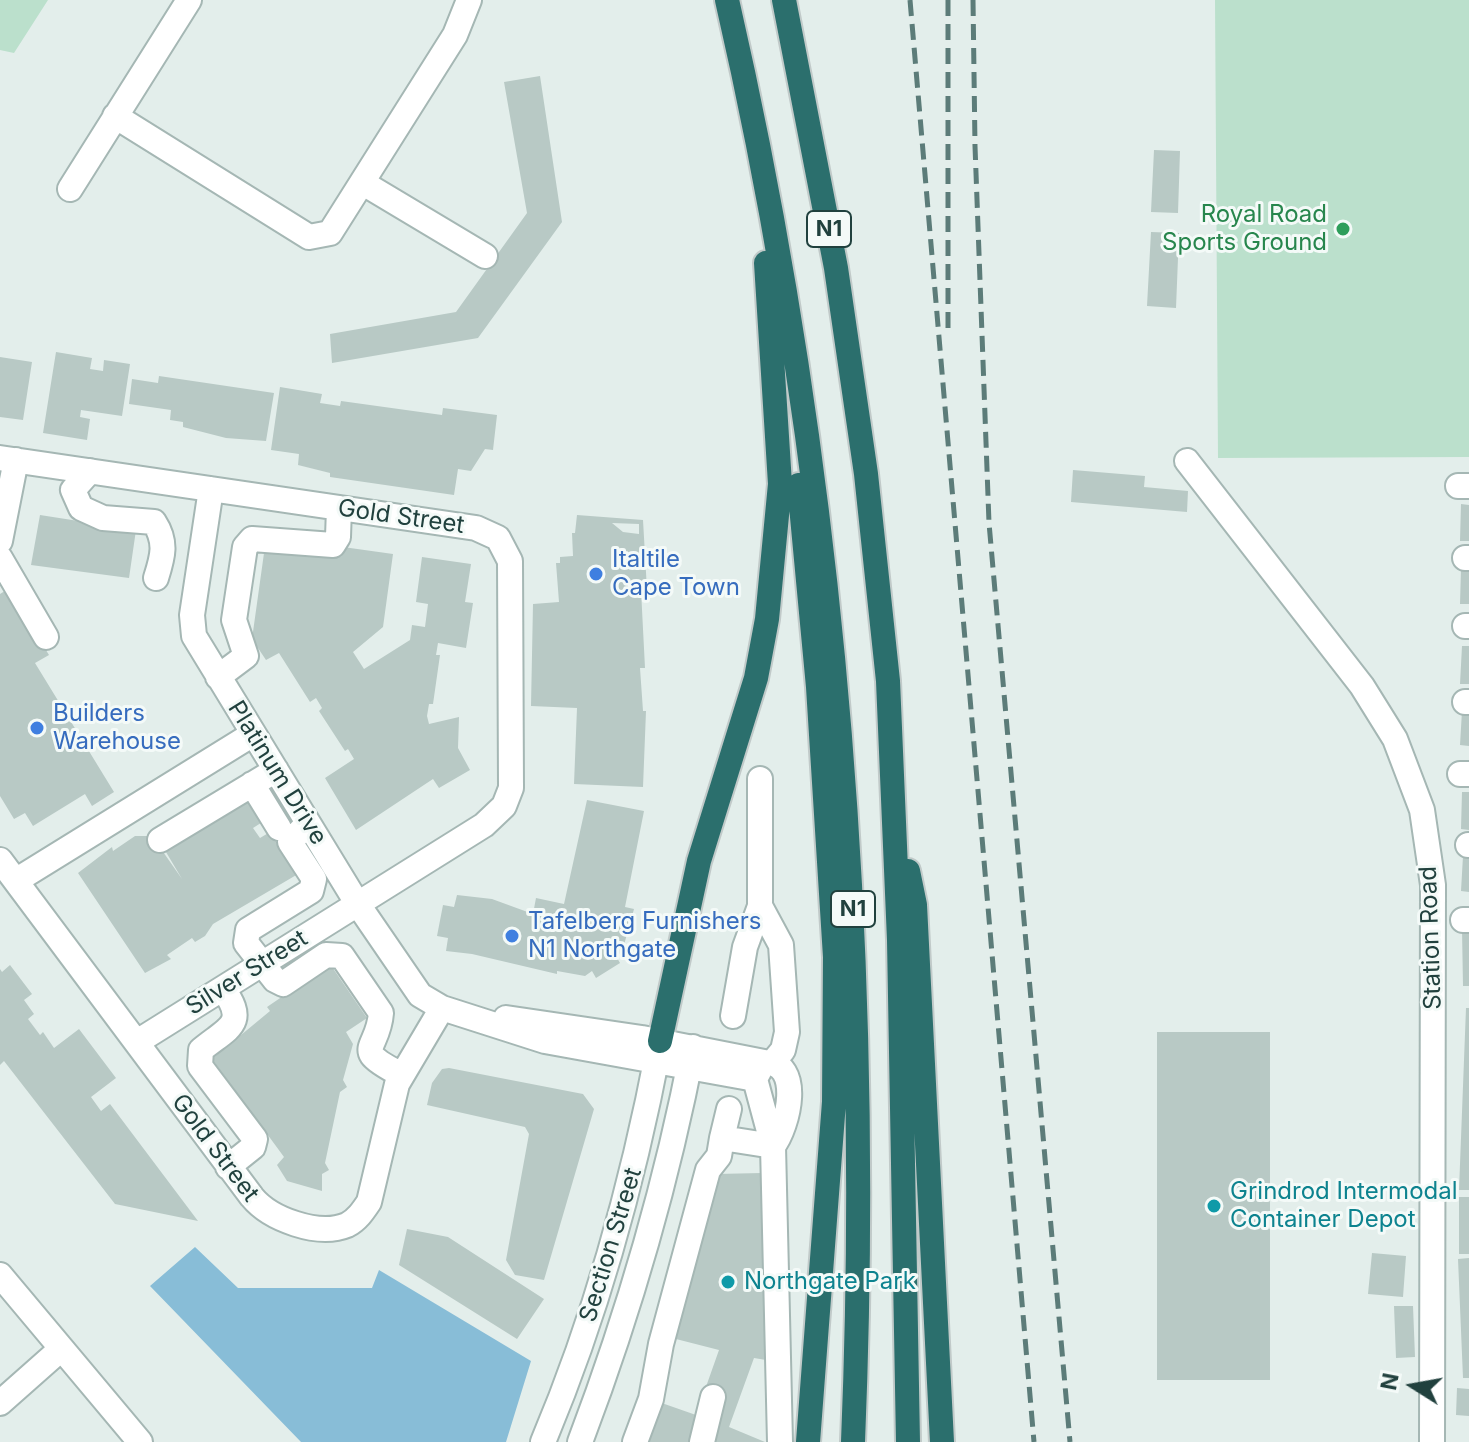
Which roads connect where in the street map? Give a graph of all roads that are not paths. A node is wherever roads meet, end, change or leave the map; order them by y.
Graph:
1 (189, 0) edge
2 (469, 0) edge
3 (727, 0) edge
4 (784, 0) edge
5 (115, 116) junction
6 (760, 165) junction
7 (363, 183) junction
8 (70, 189) dead end
9 (485, 256) dead end
10 (801, 378) junction
11 (8, 459) edge
12 (1187, 461) dead end
13 (90, 471) junction
14 (211, 489) junction
15 (339, 508) junction
16 (0, 541) edge
17 (0, 558) edge
18 (156, 578) dead end
19 (46, 637) dead end
20 (218, 677) junction
21 (253, 734) junction
22 (276, 770) junction
23 (760, 779) dead end
24 (252, 784) junction
25 (895, 810) junction
26 (308, 823) junction
27 (279, 828) dead end
28 (160, 840) dead end
29 (0, 860) edge
30 (17, 880) junction
31 (357, 903) junction
32 (760, 906) junction
33 (263, 964) junction
34 (223, 989) junction
35 (451, 1011) junction
36 (733, 1016) dead end
37 (137, 1042) junction
38 (658, 1051) junction
39 (691, 1058) junction
40 (764, 1068) junction
41 (402, 1075) junction
42 (729, 1109) dead end
43 (722, 1138) junction
44 (773, 1146) junction
45 (228, 1167) junction
46 (0, 1275) edge
47 (61, 1349) junction
48 (713, 1397) dead end
49 (0, 1403) edge
50 (140, 1442) edge
51 (543, 1442) edge
52 (580, 1442) edge
53 (635, 1442) edge
54 (702, 1442) edge
55 (780, 1442) edge
56 (808, 1442) edge
57 (853, 1442) edge
58 (908, 1442) edge
59 (942, 1442) edge
60 (1432, 1442) edge

1 - 5 street
2 - 7 street
3 - 6 highway, N1
4 - 25 highway, N1
5 - 7 street
5 - 8 street
6 - 10 highway, N1
6 - 38 highway
7 - 9 street
10 - 56 highway
10 - 57 highway, N1
11 - 13 street, Gold Street
11 - 16 street
12 - 60 street, Station Road
13 - 14 street, Gold Street
13 - 18 street
14 - 15 street, Gold Street
14 - 20 street, Platinum Drive
15 - 20 street
15 - 31 street, Gold Street
17 - 19 street
20 - 21 street, Platinum Drive
21 - 22 street, Platinum Drive
21 - 30 street
22 - 24 street
22 - 26 street, Platinum Drive
23 - 32 street
24 - 27 street
24 - 28 street
25 - 58 highway, N1
25 - 59 highway
26 - 31 street, Platinum Drive
26 - 33 street
29 - 30 street, Gold Street
30 - 37 street, Gold Street
31 - 33 street, Silver Street
31 - 35 street, Platinum Drive
32 - 36 street
32 - 40 street
33 - 34 street, Silver Street
33 - 41 street
34 - 37 street, Silver Street
34 - 45 street
35 - 38 street
35 - 41 street, Gold Street
37 - 45 street, Gold Street
38 - 39 street
38 - 51 street, Section Street
39 - 40 street
39 - 52 street, Section Street
40 - 44 street
40 - 44 street
41 - 45 street, Gold Street
42 - 43 street
43 - 44 street
43 - 53 street
44 - 55 street
46 - 47 street
47 - 49 street
47 - 50 street
48 - 54 street

